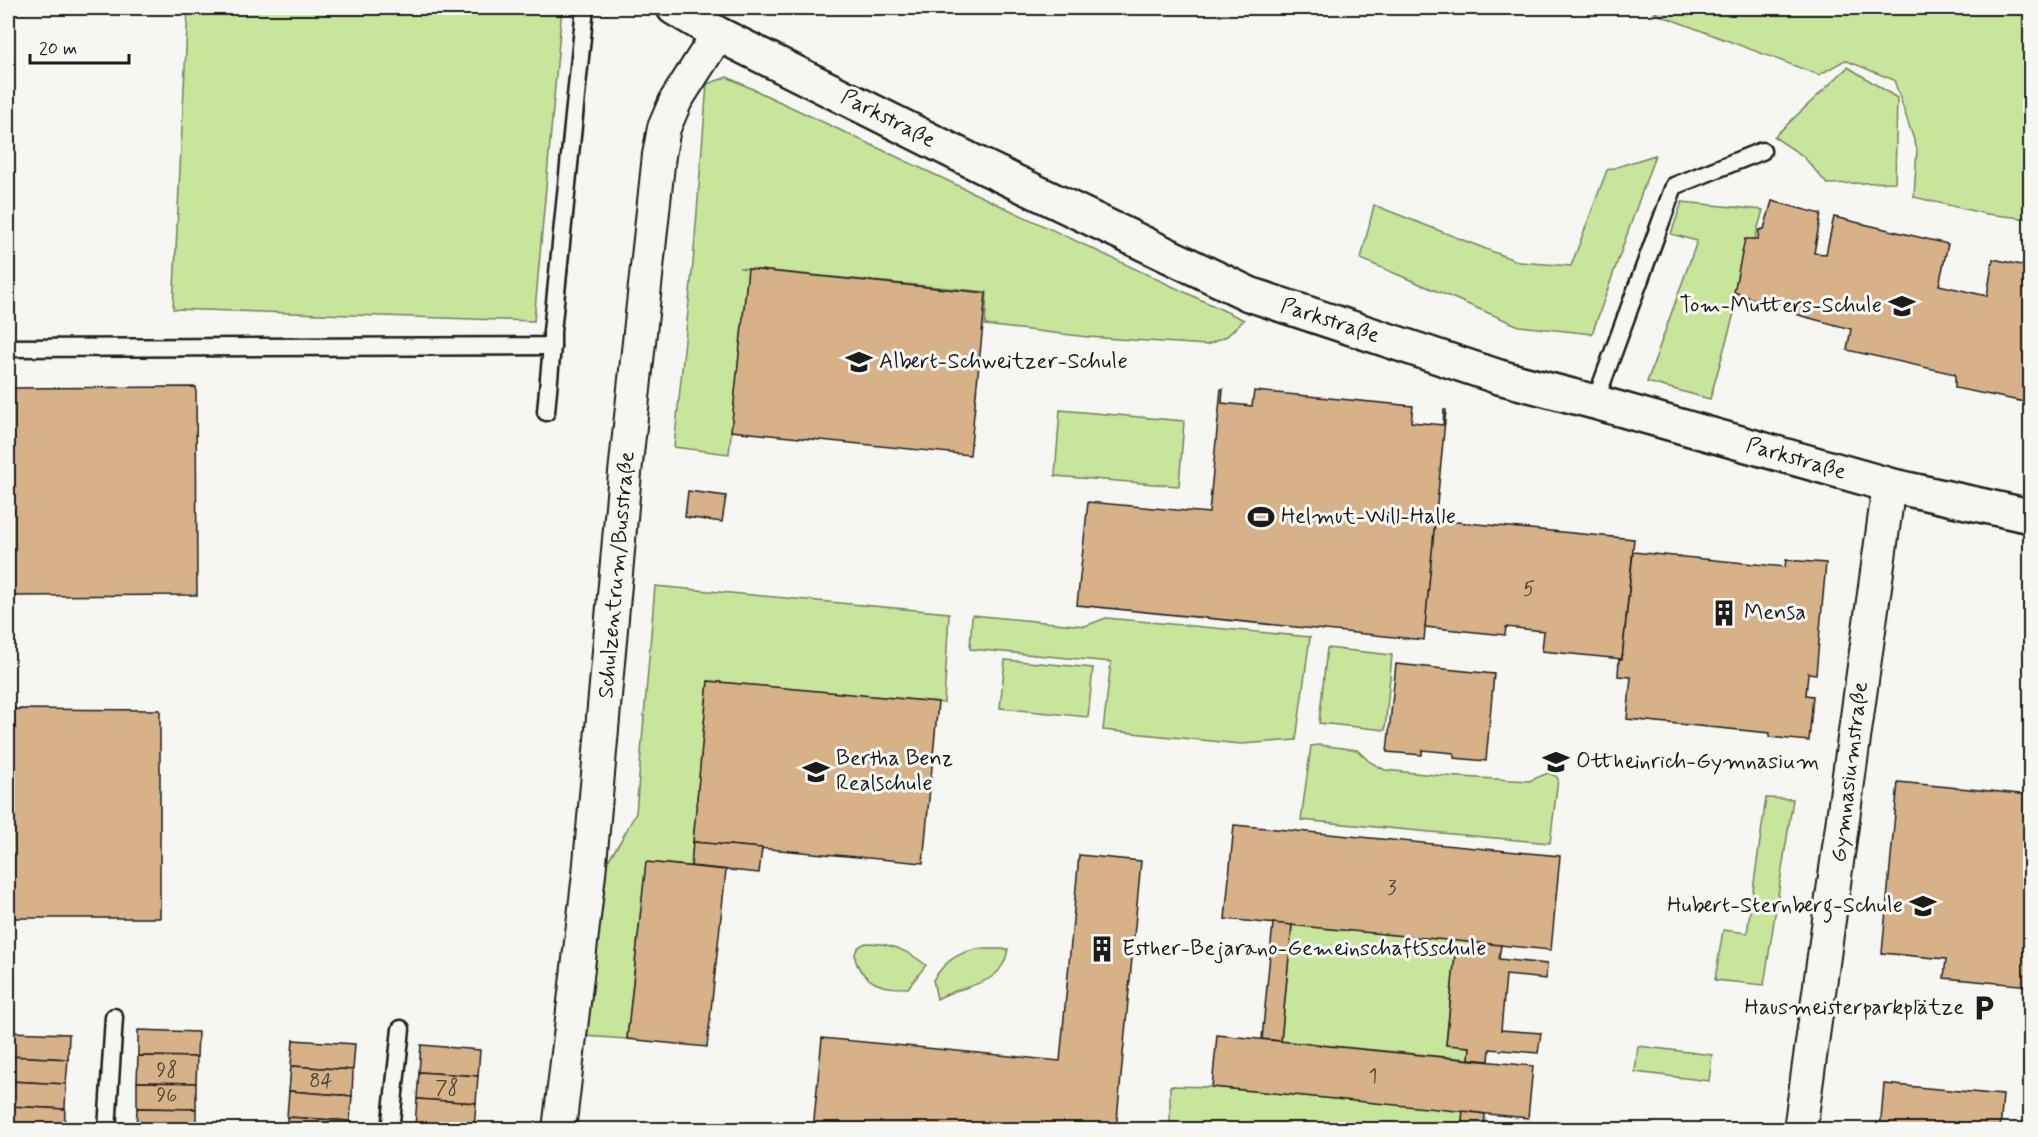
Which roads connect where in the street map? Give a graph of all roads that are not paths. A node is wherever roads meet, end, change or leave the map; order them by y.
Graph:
1 (585, 8) edge
2 (674, 8) edge
3 (718, 34) junction
4 (1762, 151) dead end
5 (552, 346) junction
6 (8, 348) edge
7 (1595, 402) junction
8 (546, 412) dead end
9 (1889, 485) junction
10 (2031, 516) edge
11 (114, 1017) dead end
12 (401, 1029) dead end
13 (107, 1130) edge
14 (390, 1130) edge
15 (559, 1130) edge
16 (1800, 1130) edge

1 - 5 lane
2 - 3 street, Parkstraße
3 - 7 street, Parkstraße
3 - 15 street, Schulzentrum/Busstraße
4 - 7 lane
5 - 6 lane
5 - 8 lane
7 - 9 street, Parkstraße
9 - 10 street, Parkstraße
9 - 16 street, Gymnasiumstraße
11 - 13 lane
12 - 14 lane

